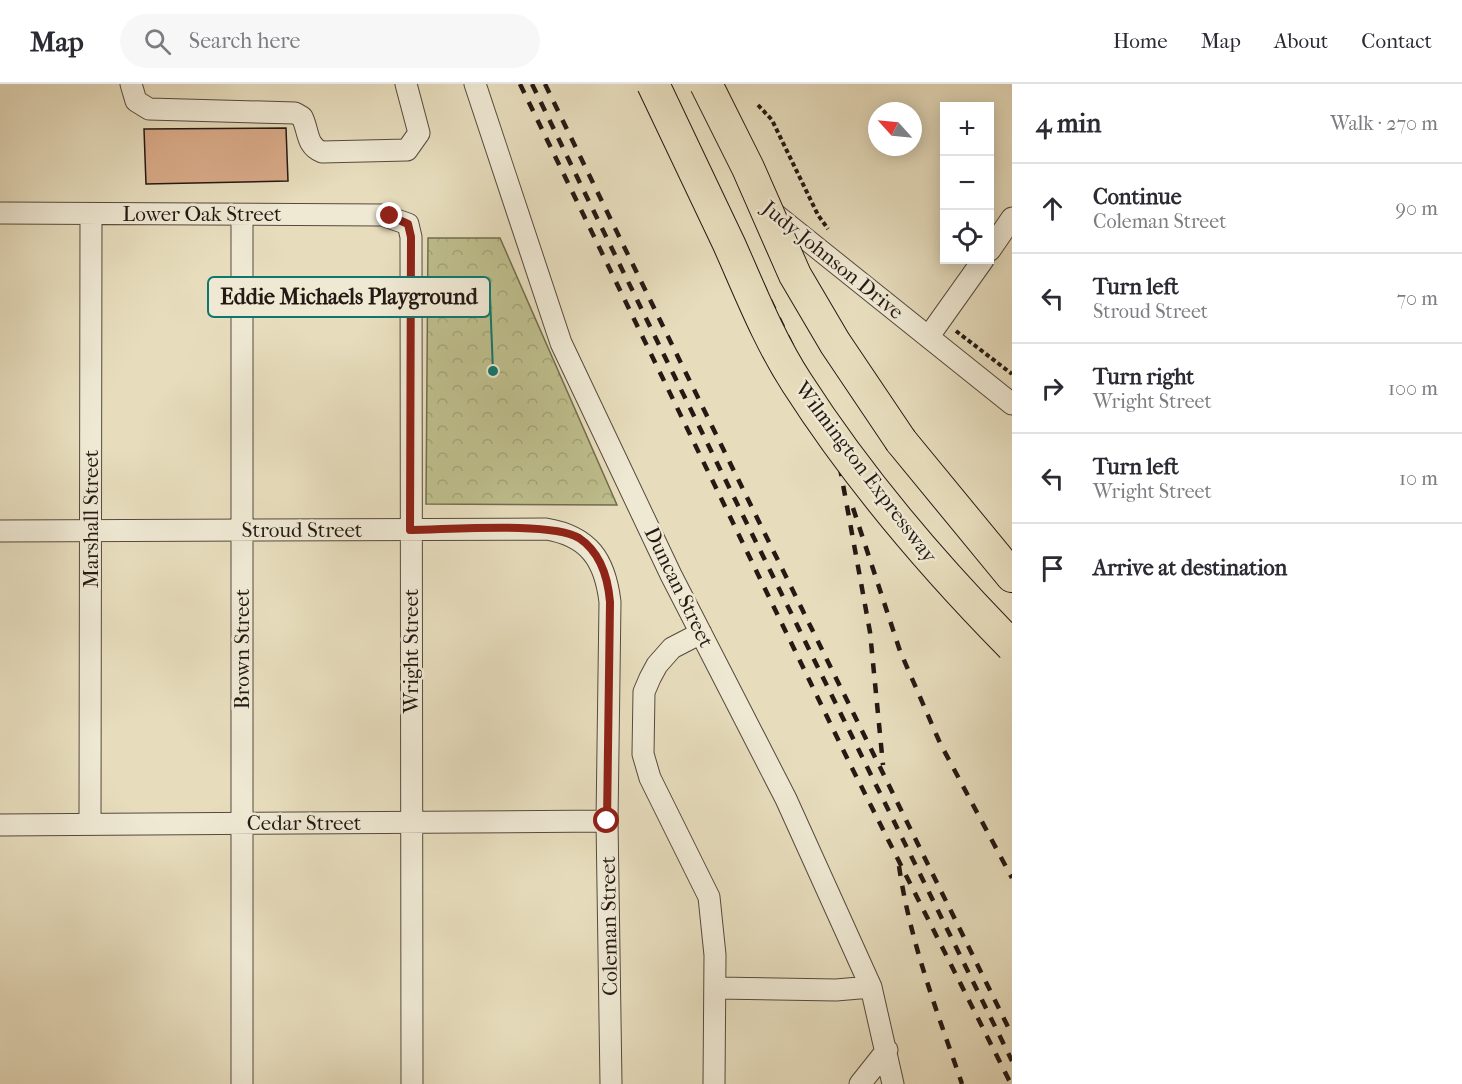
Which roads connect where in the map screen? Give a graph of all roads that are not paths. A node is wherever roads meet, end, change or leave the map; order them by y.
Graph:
1 (131, 84) edge
2 (406, 84) edge
3 (475, 84) edge
4 (653, 84) edge
5 (694, 84) edge
6 (706, 84) edge
7 (0, 213) edge
8 (92, 214) junction
9 (242, 215) junction
10 (1012, 218) edge
11 (404, 221) joint
12 (994, 244) edge
13 (980, 264) edge
14 (935, 328) junction
15 (1012, 404) edge
16 (91, 530) junction
17 (242, 530) junction
18 (410, 530) junction
19 (0, 531) edge
20 (595, 556) joint
21 (1012, 576) edge
22 (701, 633) junction
23 (1012, 646) edge
24 (607, 821) junction
25 (412, 822) junction
26 (90, 824) junction
27 (242, 824) junction
28 (0, 825) edge
29 (871, 987) junction
30 (716, 988) junction
31 (887, 1050) junction
32 (242, 1084) edge
33 (412, 1084) edge
34 (611, 1084) edge
35 (714, 1084) edge
36 (860, 1084) edge
37 (893, 1084) edge

1 - 2 street
3 - 22 street, Duncan Street
4 - 23 highway, Wilmington Expressway, bridge
5 - 14 street, Judy Johnson Drive
6 - 21 highway, bridge
7 - 8 street, Lower Oak Street
8 - 9 street, Lower Oak Street
8 - 16 street, Marshall Street
9 - 11 street, Lower Oak Street
9 - 17 street, Brown Street
10 - 12 street
11 - 18 street, Wright Street
13 - 14 street
14 - 15 street, Judy Johnson Drive
16 - 17 street, Stroud Street
16 - 19 street, Stroud Street
16 - 26 street, Marshall Street
17 - 18 street, Stroud Street
17 - 27 street, Brown Street
18 - 20 street, Stroud Street
18 - 25 street, Wright Street
20 - 24 street, Coleman Street
22 - 29 street, Duncan Street
22 - 30 street
24 - 25 street, Cedar Street
24 - 34 street, Coleman Street
25 - 27 street, Cedar Street
25 - 33 street, Wright Street
26 - 27 street, Cedar Street
26 - 28 street, Cedar Street
27 - 32 street, Brown Street
29 - 30 street
29 - 31 street, Duncan Street
30 - 35 street
31 - 36 street
31 - 37 street, Duncan Street

